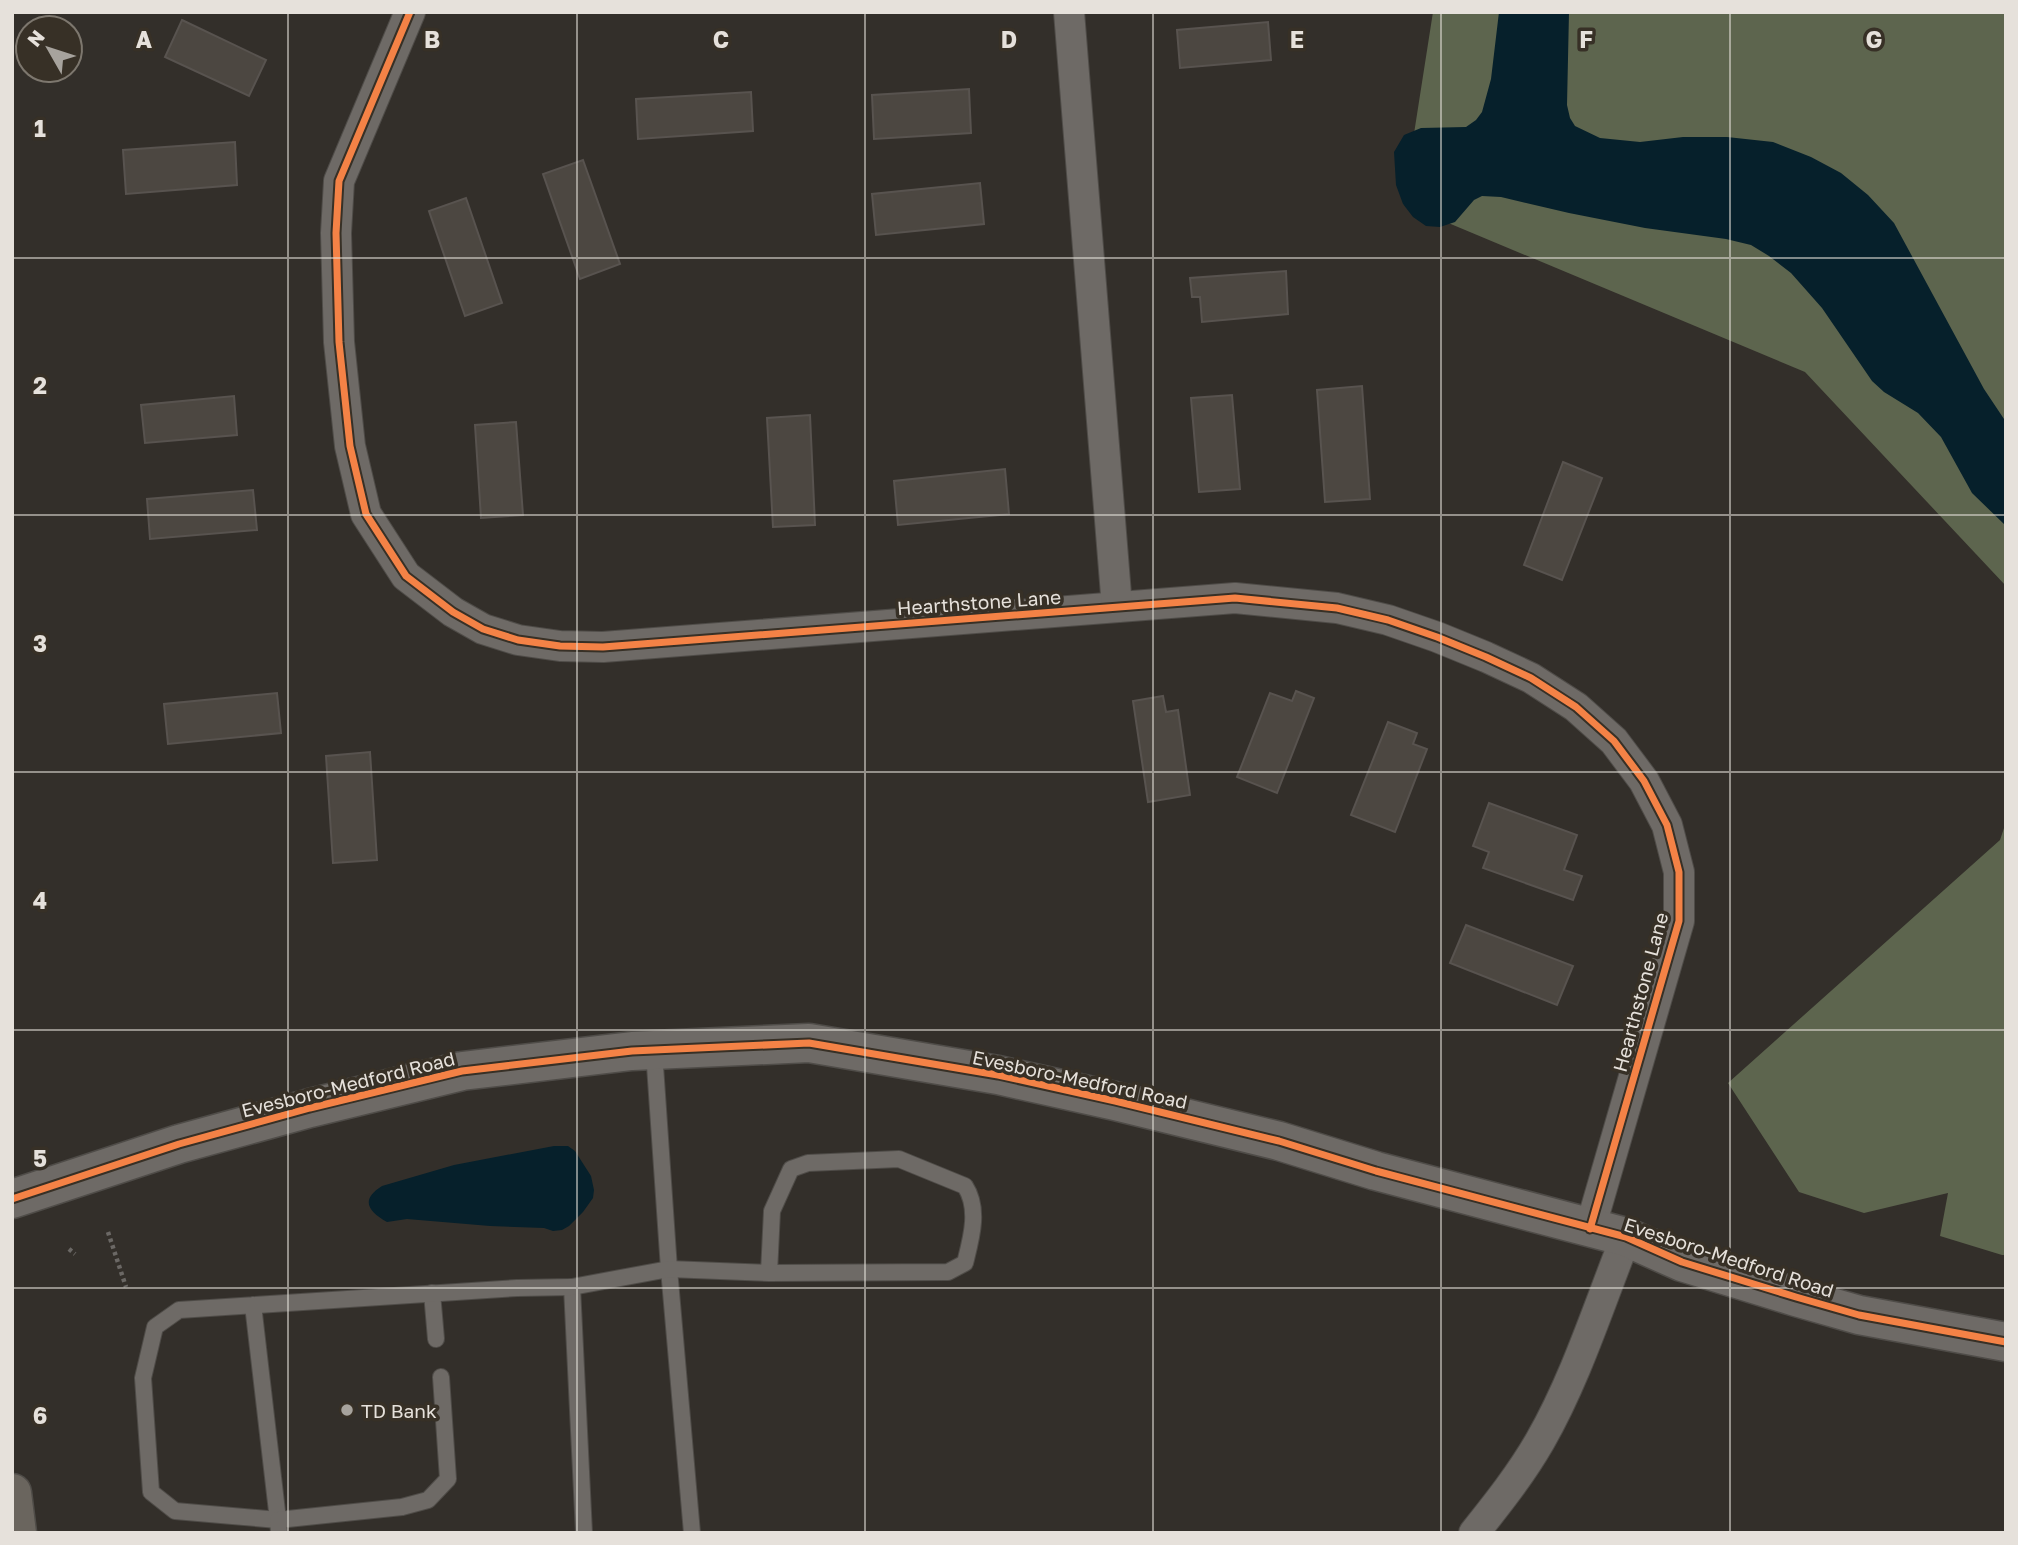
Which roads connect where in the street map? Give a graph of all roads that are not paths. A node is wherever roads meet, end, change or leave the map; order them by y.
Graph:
1 (410, 12) edge
2 (1069, 12) edge
3 (1117, 607) junction
4 (654, 1051) junction
5 (12, 1199) edge
6 (1608, 1233) junction
7 (669, 1269) junction
8 (769, 1273) junction
9 (572, 1287) junction
10 (432, 1293) junction
11 (253, 1305) junction
12 (436, 1339) dead end
13 (2006, 1342) edge
14 (441, 1377) dead end
15 (12, 1493) edge
16 (278, 1527) edge
17 (17, 1533) edge
18 (584, 1533) edge
19 (692, 1533) edge
20 (1474, 1533) edge

1 - 3 street, Hearthstone Lane
2 - 3 street
3 - 6 street, Hearthstone Lane
4 - 5 street, Evesboro-Medford Road
4 - 6 street, Evesboro-Medford Road
4 - 7 lane
6 - 13 street, Evesboro-Medford Road
6 - 20 street, Evesboro-Medford Road
7 - 8 lane
7 - 9 lane
7 - 19 lane
8 - 8 lane
9 - 10 lane
9 - 18 lane
10 - 11 lane
10 - 12 lane
11 - 16 lane
11 - 16 lane
14 - 16 lane
15 - 17 main road

